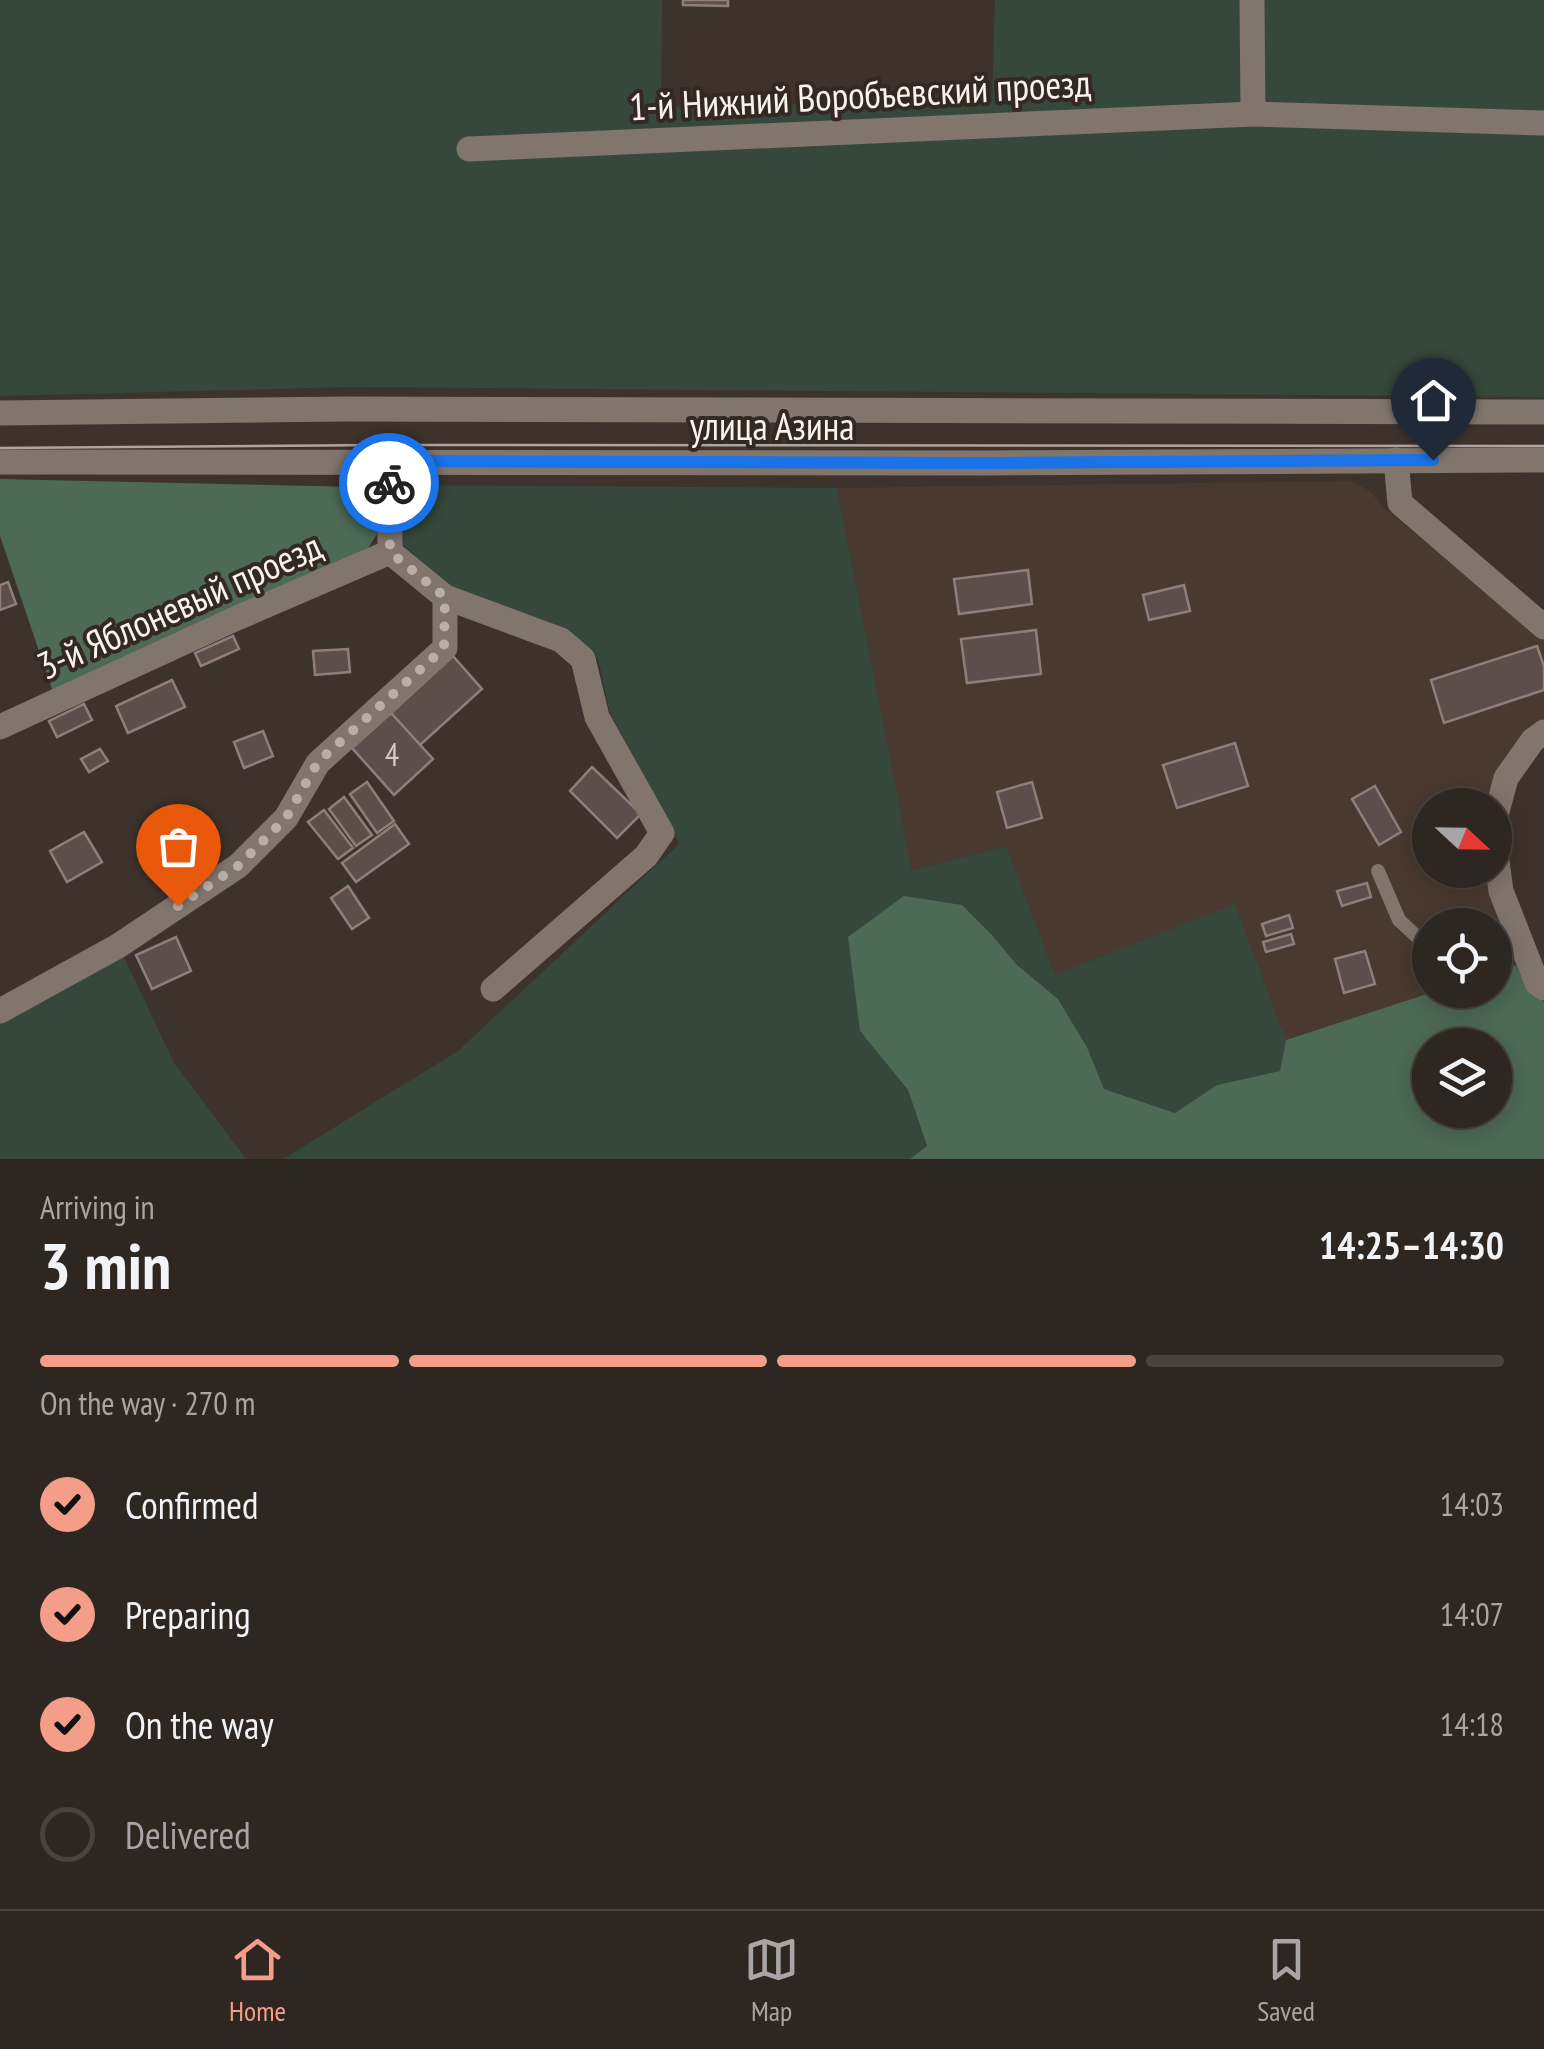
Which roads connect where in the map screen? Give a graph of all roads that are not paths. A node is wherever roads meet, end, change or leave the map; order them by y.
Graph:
1 (1252, 0) edge
2 (1254, 114) junction
3 (1544, 123) edge
4 (469, 149) dead end
5 (0, 412) edge
6 (1544, 412) edge
7 (1396, 460) junction
8 (1544, 460) edge
9 (390, 461) junction
10 (0, 462) edge
11 (390, 552) junction
12 (445, 597) junction
13 (1544, 627) edge
14 (0, 728) edge
15 (1544, 732) edge
16 (1503, 788) edge
17 (1378, 871) dead end
18 (1501, 888) edge
19 (1412, 933) edge
20 (1541, 986) edge
21 (493, 990) dead end
22 (0, 1011) edge

1 - 2 street
2 - 3 street, 1-й Нижний Воробъевский проезд
2 - 4 street, 1-й Нижний Воробъевский проезд
5 - 6 street, улица Азина
7 - 8 street, улица Азина
7 - 9 street, улица Азина
7 - 13 street
9 - 10 street, улица Азина
9 - 11 street
11 - 12 street
11 - 14 street, 3-й Яблоневый проезд
12 - 21 street
12 - 22 street
15 - 16 street
17 - 19 lane
18 - 20 street

